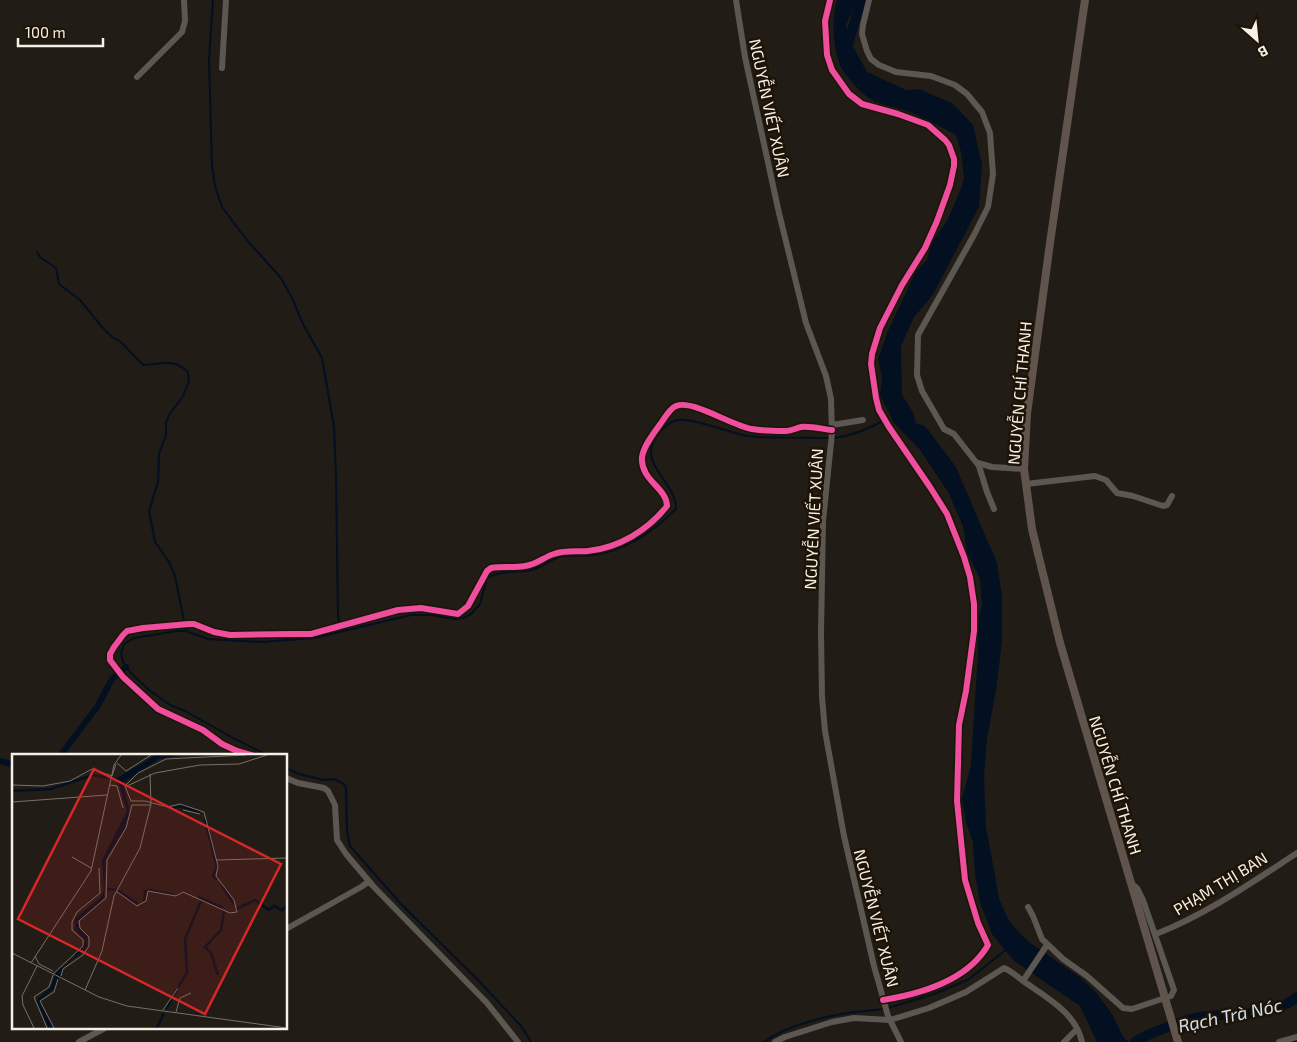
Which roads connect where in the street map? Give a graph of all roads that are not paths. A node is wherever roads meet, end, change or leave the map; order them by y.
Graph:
1 (736, 0) edge
2 (830, 0) edge
3 (870, 0) edge
4 (1085, 0) edge
5 (185, 2) edge
6 (226, 4) edge
7 (222, 68) dead end
8 (137, 77) dead end
9 (863, 420) dead end
10 (832, 429) junction
11 (977, 462) junction
12 (1024, 469) junction
13 (1026, 484) junction
14 (1172, 496) dead end
15 (994, 509) dead end
16 (247, 754) edge
17 (288, 779) edge
18 (1297, 853) edge
19 (1131, 883) junction
20 (370, 884) junction
21 (1028, 907) dead end
22 (288, 929) edge
23 (1156, 934) junction
24 (1047, 945) junction
25 (1023, 981) junction
26 (884, 1002) junction
27 (889, 1018) junction
28 (1077, 1029) junction
29 (101, 1030) edge
30 (1297, 1037) edge
31 (79, 1042) edge
32 (518, 1042) edge
33 (774, 1042) edge
34 (901, 1042) edge
35 (1064, 1042) edge
36 (1082, 1042) edge
37 (1178, 1042) edge
38 (1279, 1042) edge

1 - 10 street, NGUYỄN VIẾT XUÂN
2 - 26 street
3 - 11 street
4 - 12 main road, NGUYỄN CHÍ THANH
5 - 8 street
6 - 7 street
9 - 10 street
10 - 16 street
10 - 26 street, NGUYỄN VIẾT XUÂN
11 - 12 street
11 - 15 street
12 - 13 main road, NGUYỄN CHÍ THANH
13 - 14 street
13 - 19 main road, NGUYỄN CHÍ THANH
17 - 20 street
18 - 23 street, PHẠM THỊ BAN
19 - 23 street
19 - 37 main road, NGUYỄN CHÍ THANH
20 - 22 street
20 - 32 street
21 - 24 street
23 - 24 street
24 - 25 street
25 - 27 street
25 - 28 street
26 - 27 street, NGUYỄN VIẾT XUÂN
27 - 33 street
27 - 34 street, NGUYỄN VIẾT XUÂN
28 - 35 street
28 - 36 street
29 - 31 street
30 - 38 street

